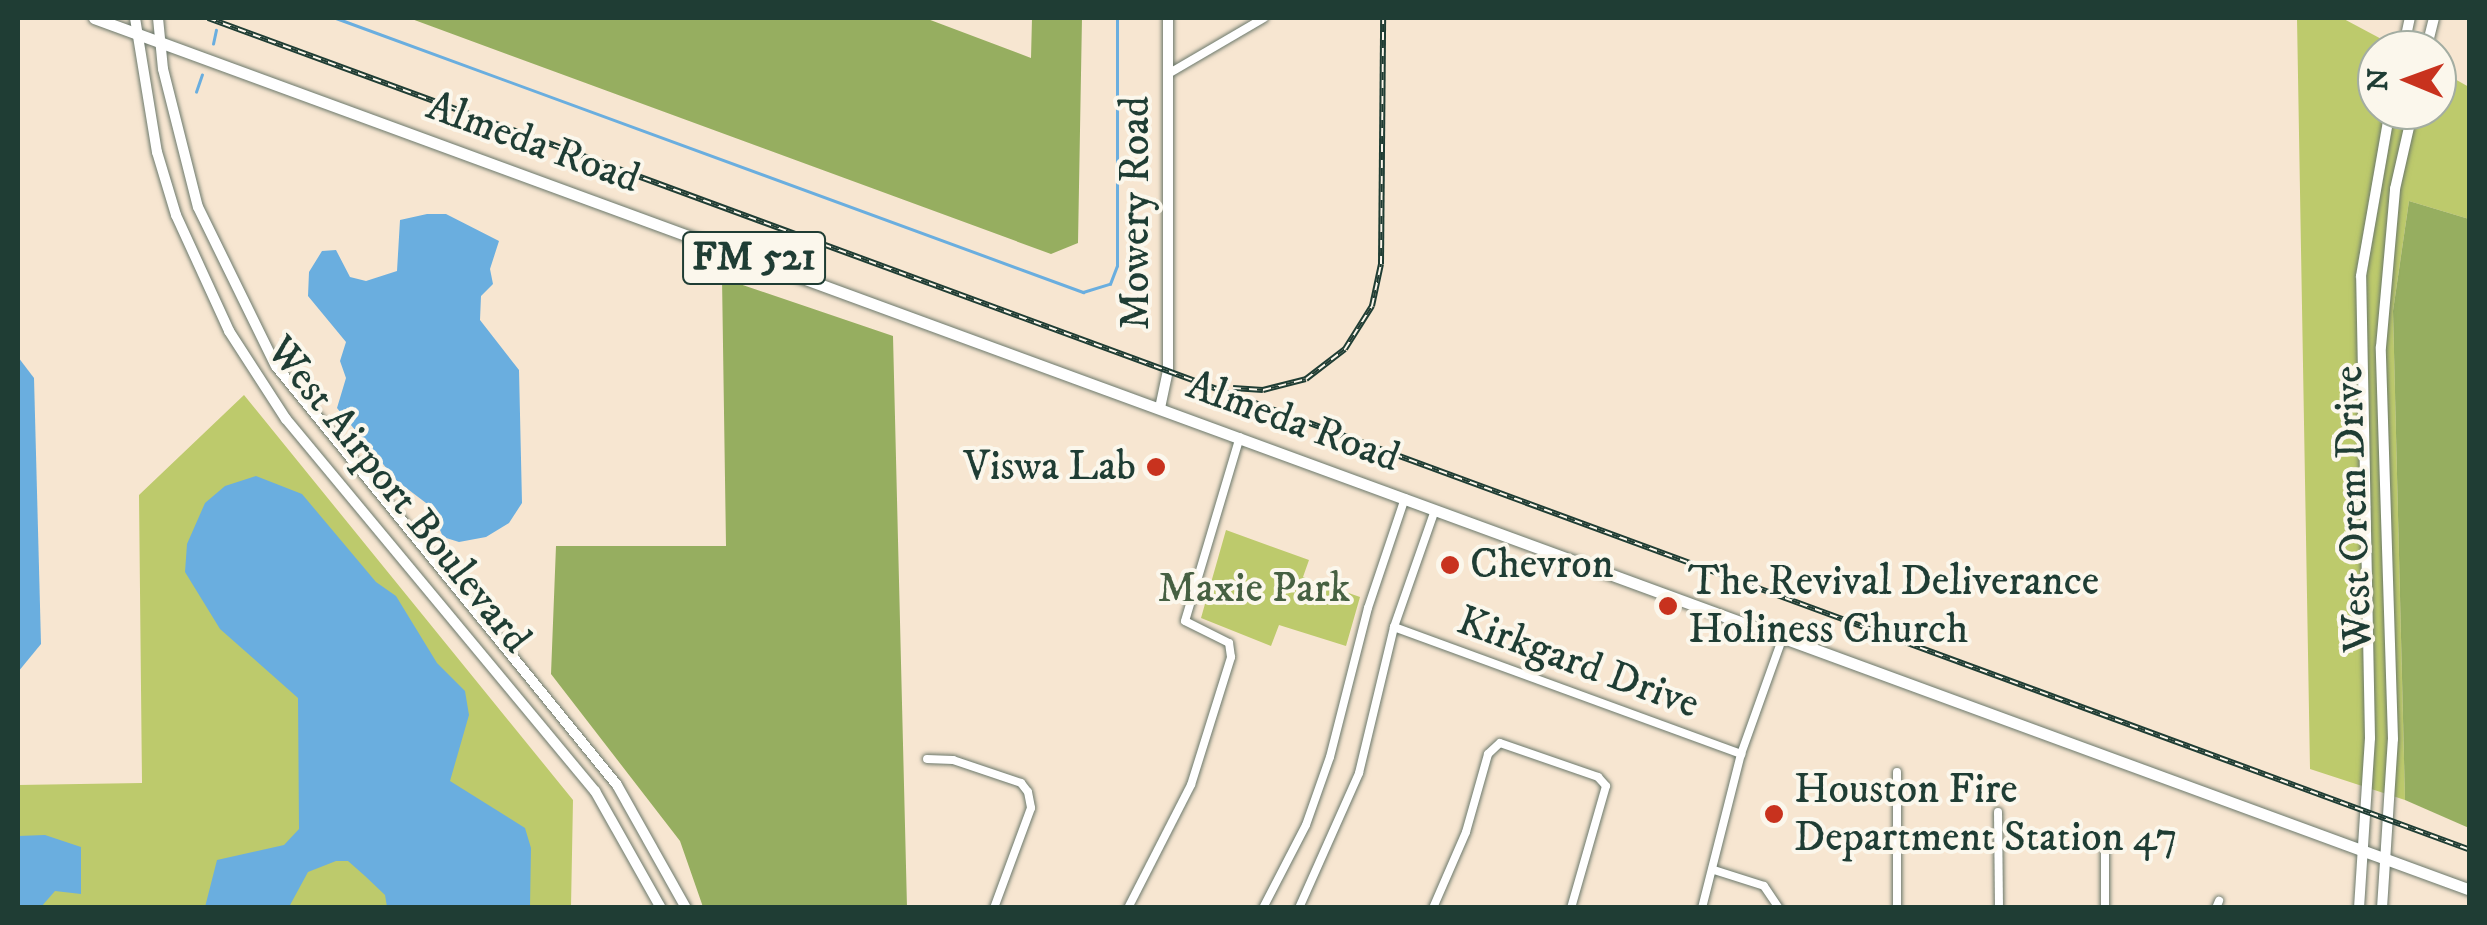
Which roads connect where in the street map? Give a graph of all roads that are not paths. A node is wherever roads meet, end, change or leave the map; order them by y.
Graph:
1 (94, 18) edge
2 (135, 18) edge
3 (158, 18) edge
4 (1168, 18) edge
5 (1264, 18) edge
6 (137, 33) junction
7 (160, 42) junction
8 (1168, 74) junction
9 (2385, 130) edge
10 (2408, 130) edge
11 (2373, 185) junction
12 (2395, 189) junction
13 (198, 208) junction
14 (176, 215) junction
15 (2359, 347) junction
16 (2381, 347) junction
17 (1160, 408) junction
18 (1240, 438) junction
19 (1406, 498) junction
20 (2386, 507) junction
21 (2364, 508) junction
22 (1435, 510) junction
23 (448, 578) junction
24 (429, 591) junction
25 (1394, 627) junction
26 (1783, 638) junction
27 (2369, 650) junction
28 (2392, 650) junction
29 (560, 714) junction
30 (542, 726) junction
31 (1741, 754) junction
32 (927, 760) dead end
33 (1897, 772) dead end
34 (1998, 812) dead end
35 (2106, 847) dead end
36 (2364, 851) junction
37 (2386, 859) junction
38 (1714, 870) junction
39 (670, 875) junction
40 (651, 886) junction
41 (2470, 890) edge
42 (661, 908) edge
43 (686, 908) edge
44 (994, 908) edge
45 (1128, 908) edge
46 (1263, 908) edge
47 (1299, 908) edge
48 (1433, 908) edge
49 (1571, 908) edge
50 (1702, 908) edge
51 (1779, 908) edge
52 (1897, 908) edge
53 (1999, 908) edge
54 (2105, 908) edge
55 (2359, 908) edge
56 (2382, 908) edge

1 - 6 main road, Almeda Road / FM 521
2 - 6 main road, West Airport Boulevard
3 - 7 main road, West Airport Boulevard
4 - 8 main road, Mowery Road
5 - 8 street
6 - 7 main road, Almeda Road / FM 521
6 - 14 main road, West Airport Boulevard
7 - 13 main road, West Airport Boulevard
7 - 17 main road, Almeda Road / FM 521
8 - 17 main road, Mowery Road
9 - 11 main road, West Orem Drive
10 - 12 main road, West Orem Drive
11 - 12 street
11 - 15 main road, West Orem Drive
12 - 16 main road, West Orem Drive
13 - 14 main road
13 - 23 main road, West Airport Boulevard
14 - 24 main road, West Airport Boulevard
15 - 16 street
15 - 21 main road, West Orem Drive
16 - 20 main road, West Orem Drive
17 - 18 main road, Almeda Road / FM 521
18 - 19 main road, Almeda Road / FM 521
18 - 45 street
19 - 22 main road, Almeda Road / FM 521
19 - 46 street
20 - 21 main road
20 - 28 main road, West Orem Drive
21 - 27 main road, West Orem Drive
22 - 25 street
22 - 26 main road, Almeda Road / FM 521
23 - 24 main road
23 - 29 main road, West Airport Boulevard
24 - 30 main road, West Airport Boulevard
25 - 31 street, Kirkgard Drive
25 - 47 street
26 - 31 street
26 - 36 main road, Almeda Road / FM 521
27 - 28 street
27 - 36 main road, West Orem Drive
28 - 37 main road, West Orem Drive
29 - 30 main road
29 - 39 main road, West Airport Boulevard
30 - 40 main road, West Airport Boulevard
31 - 38 street
32 - 44 street
33 - 52 street
34 - 53 street
35 - 54 street
36 - 37 main road, Almeda Road / FM 521
36 - 55 main road, West Orem Drive
37 - 41 main road, Almeda Road / FM 521
37 - 56 main road, West Orem Drive
38 - 50 street
38 - 51 street
39 - 40 main road
39 - 43 main road, West Airport Boulevard
40 - 42 main road, West Airport Boulevard
48 - 49 street

